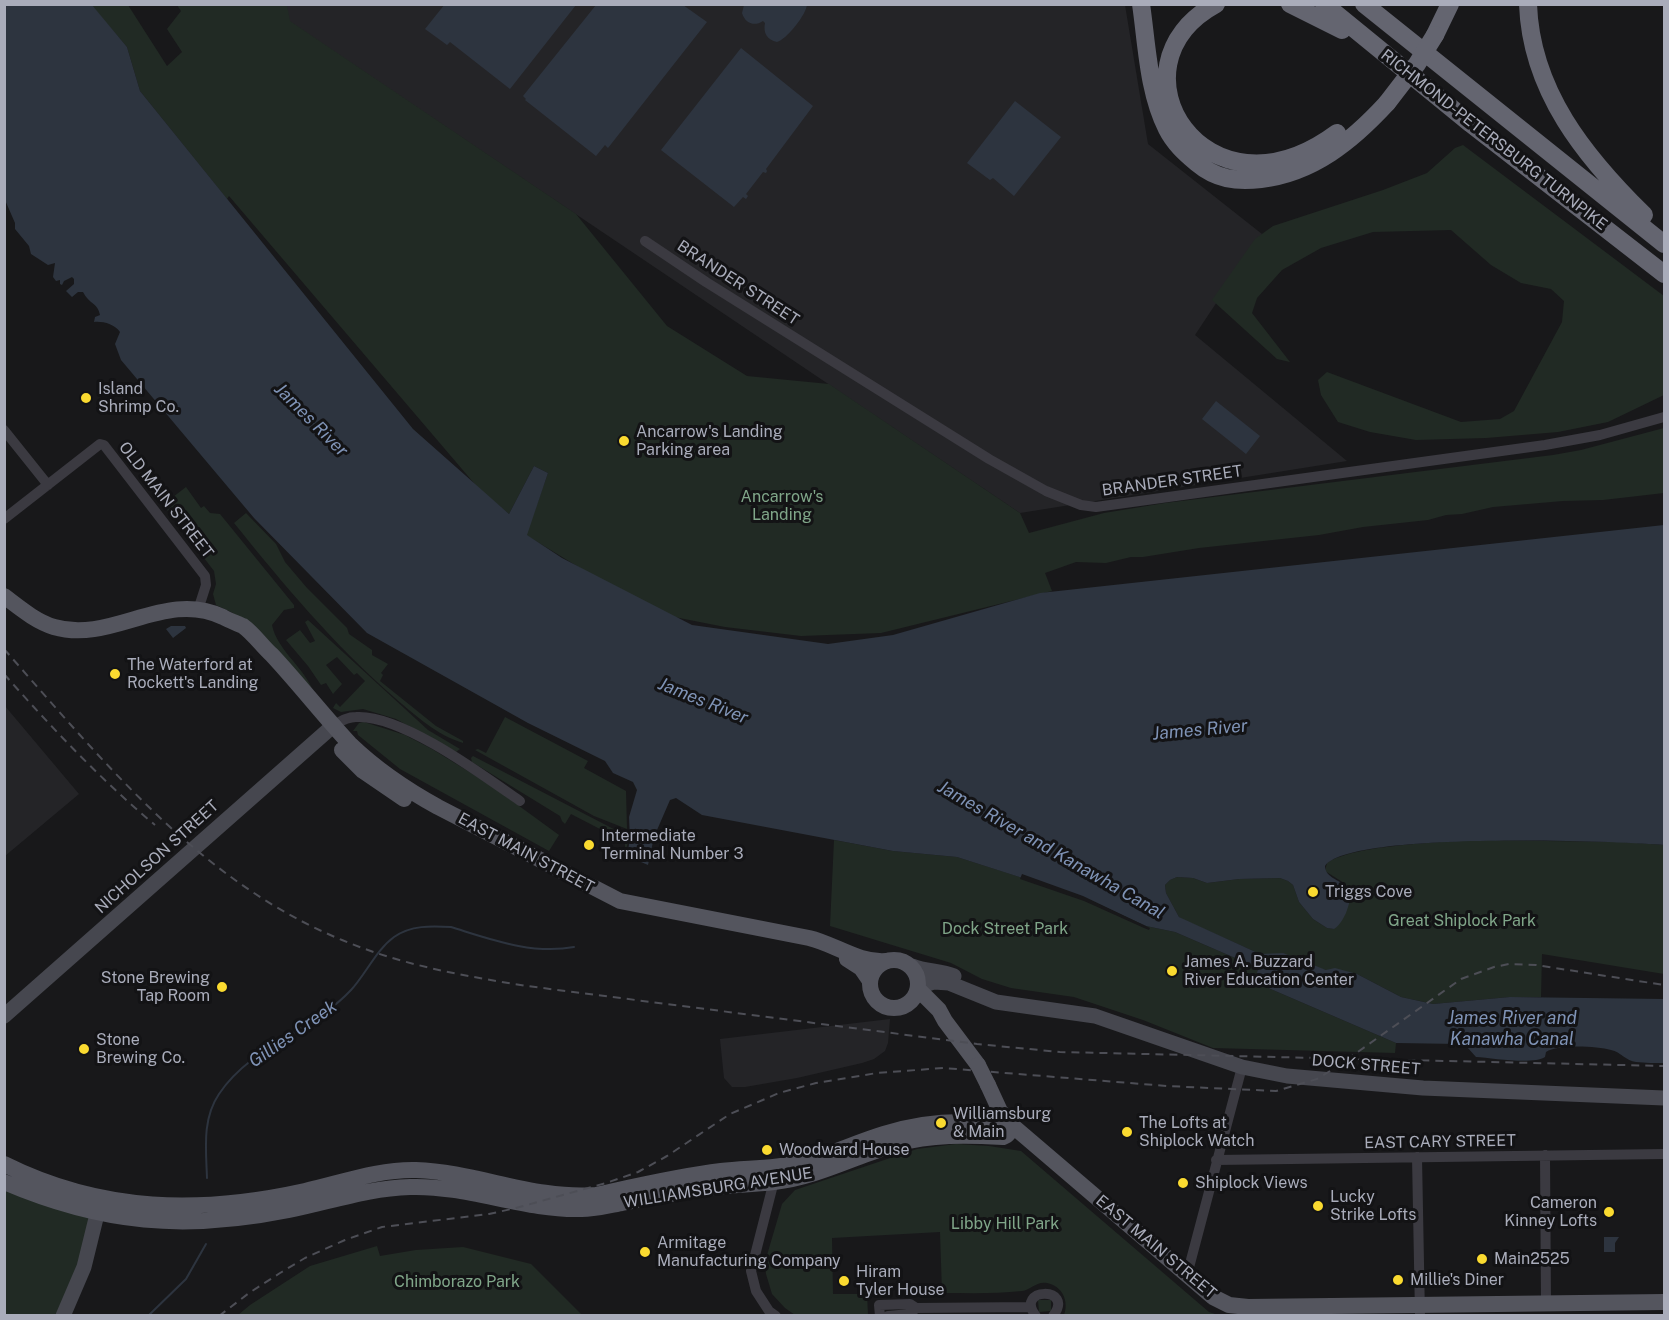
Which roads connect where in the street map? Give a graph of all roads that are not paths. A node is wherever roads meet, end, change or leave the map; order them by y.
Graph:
1 (1141, 4) edge
2 (1216, 4) edge
3 (1290, 4) edge
4 (1324, 4) edge
5 (1364, 4) edge
6 (1438, 4) edge
7 (1450, 4) edge
8 (1528, 4) edge
9 (1430, 32) junction
10 (1383, 98) junction
11 (1444, 102) junction
12 (1665, 235) edge
13 (645, 241) dead end
14 (1665, 244) edge
15 (1665, 274) edge
16 (1665, 417) edge
17 (4, 430) edge
18 (48, 485) junction
19 (4, 519) edge
20 (4, 596) edge
21 (198, 610) junction
22 (331, 728) junction
23 (520, 801) dead end
24 (886, 961) junction
25 (912, 966) junction
26 (870, 981) junction
27 (918, 988) junction
28 (904, 1006) junction
29 (1073, 1012) junction
30 (4, 1016) edge
31 (945, 1021) junction
32 (1242, 1067) junction
33 (1665, 1098) edge
34 (1014, 1127) junction
35 (1665, 1154) edge
36 (1545, 1155) junction
37 (1418, 1157) junction
38 (1216, 1160) junction
39 (4, 1164) edge
40 (775, 1174) junction
41 (4, 1182) edge
42 (99, 1205) junction
43 (1187, 1275) junction
44 (1665, 1302) edge
45 (1420, 1310) edge
46 (1546, 1310) edge
47 (1034, 1311) edge
48 (916, 1312) edge
49 (63, 1316) edge
50 (776, 1316) edge
51 (879, 1316) edge
52 (888, 1316) edge
53 (1053, 1316) edge

1 - 10 highway
2 - 10 highway
3 - 11 highway
4 - 11 highway, RICHMOND-PETERSBURG TURNPIKE
5 - 14 highway, RICHMOND-PETERSBURG TURNPIKE
6 - 9 highway
7 - 9 highway
8 - 12 highway
9 - 10 highway
11 - 15 highway, RICHMOND-PETERSBURG TURNPIKE
13 - 16 street, BRANDER STREET
17 - 18 street
18 - 19 street
18 - 21 street, OLD MAIN STREET
20 - 21 main road, EAST MAIN STREET
21 - 22 main road, EAST MAIN STREET
22 - 23 street
22 - 24 main road, EAST MAIN STREET
22 - 26 main road, EAST MAIN STREET
22 - 30 main road, NICHOLSON STREET
24 - 25 main road
24 - 26 main road
25 - 27 main road
25 - 29 main road, DOCK STREET
26 - 28 main road
27 - 28 main road
27 - 29 main road, DOCK STREET
27 - 31 main road, EAST MAIN STREET
28 - 31 main road, EAST MAIN STREET
29 - 32 main road, DOCK STREET
31 - 34 main road, EAST MAIN STREET, bridge
32 - 33 main road, DOCK STREET
32 - 38 street
34 - 40 main road, WILLIAMSBURG AVENUE
34 - 43 main road, EAST MAIN STREET
35 - 36 street, EAST CARY STREET
36 - 37 street, EAST CARY STREET
36 - 46 street
37 - 38 street, EAST CARY STREET
37 - 45 street
38 - 43 street
39 - 42 main road, WILLIAMSBURG AVENUE
40 - 42 main road, WILLIAMSBURG AVENUE
40 - 50 street
41 - 42 main road, WILLIAMSBURG AVENUE
42 - 49 main road
43 - 45 main road, EAST MAIN STREET
44 - 46 main road, EAST MAIN STREET
45 - 46 main road, EAST MAIN STREET
47 - 48 street
47 - 53 street
48 - 51 street
48 - 52 street

